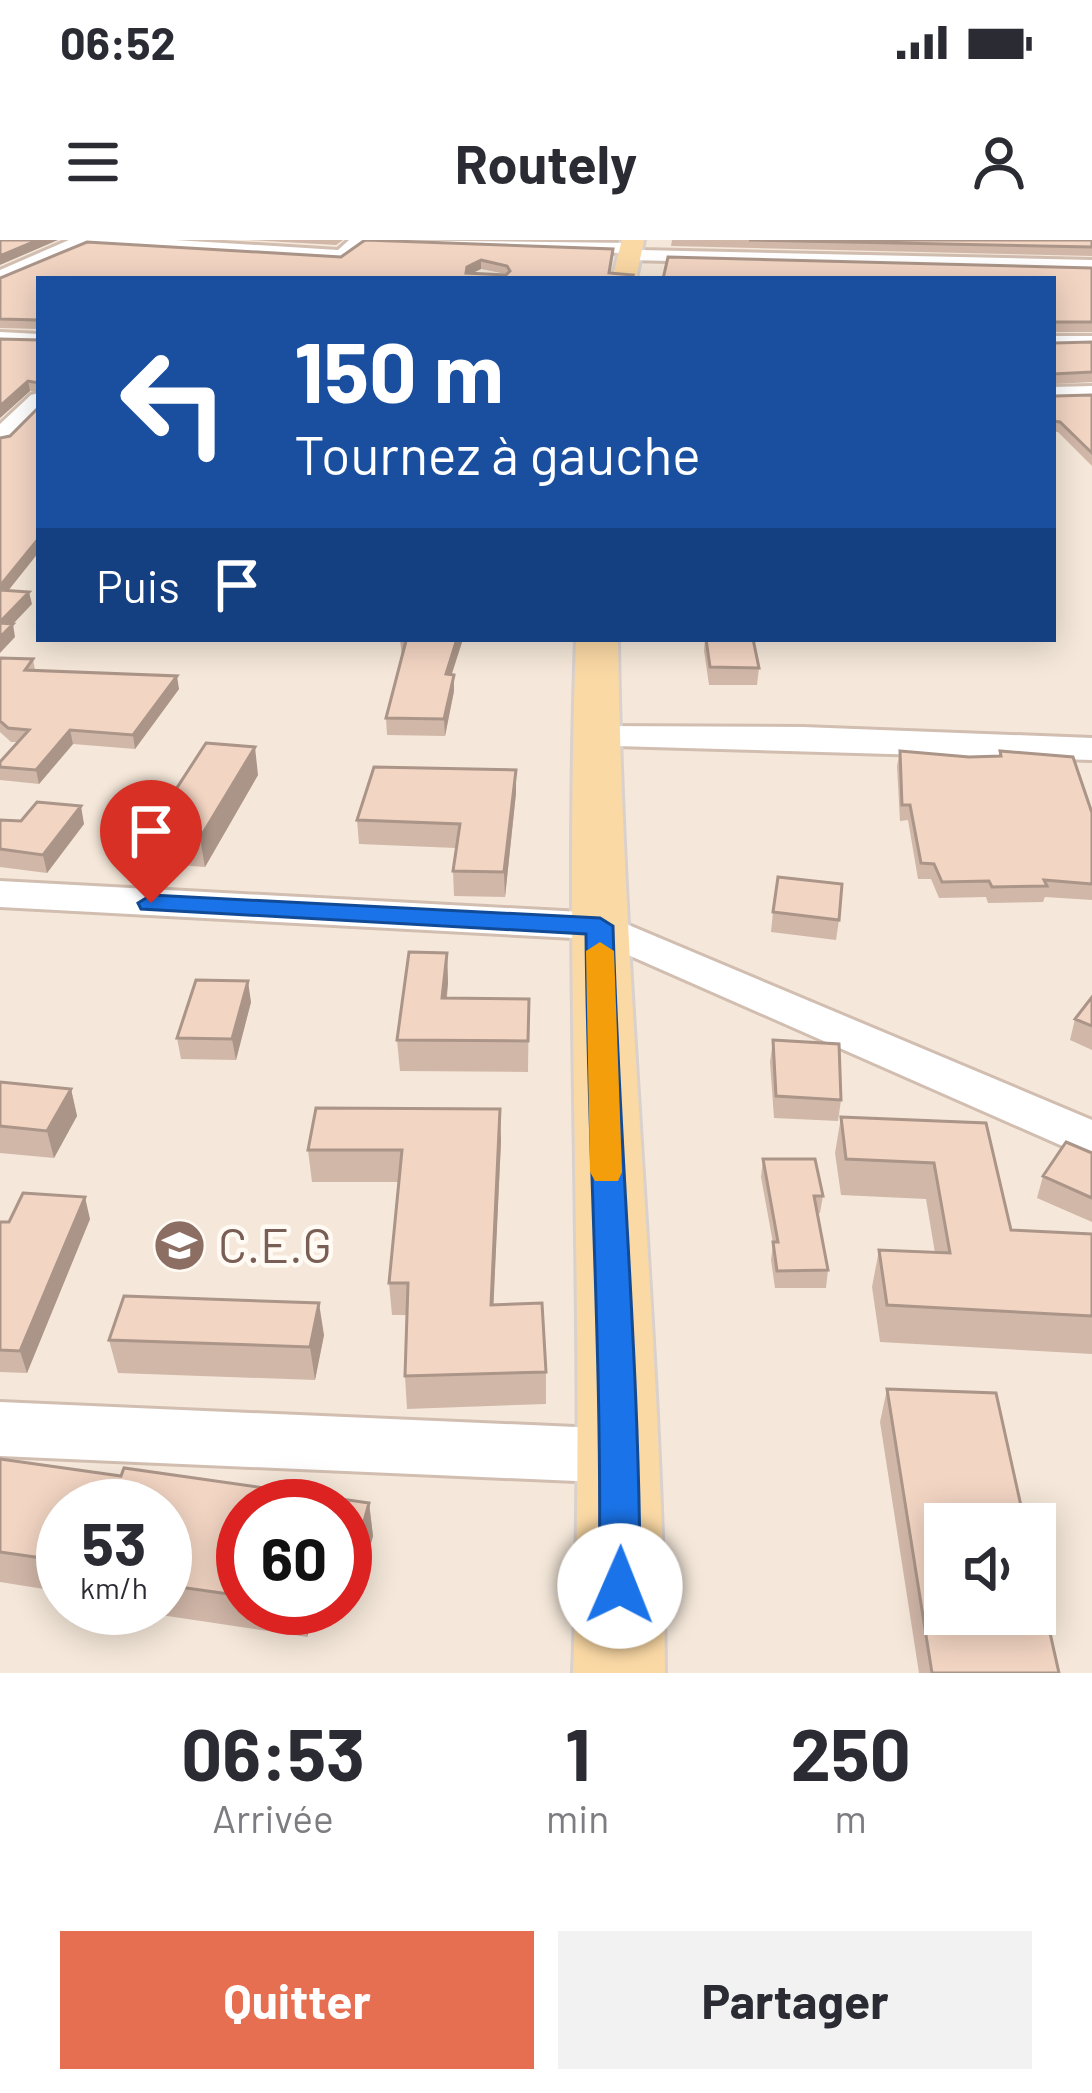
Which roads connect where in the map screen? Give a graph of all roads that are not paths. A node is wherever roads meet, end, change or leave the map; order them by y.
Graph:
1 (87, 240) edge
2 (360, 240) edge
3 (379, 240) edge
4 (505, 242) edge
5 (342, 256) junction
6 (629, 256) edge
7 (769, 259) edge
8 (424, 263) edge
9 (1092, 266) edge
10 (486, 268) edge
11 (3, 274) edge
12 (36, 276) edge
13 (323, 276) edge
14 (0, 338) edge
15 (36, 340) edge
16 (1056, 342) edge
17 (1092, 343) edge
18 (0, 393) edge
19 (1056, 394) edge
20 (1092, 394) edge
21 (36, 398) edge
22 (36, 401) edge
23 (0, 438) edge
24 (597, 642) edge
25 (594, 737) junction
26 (1092, 748) edge
27 (0, 894) edge
28 (600, 926) junction
29 (1092, 1141) edge
30 (0, 1429) edge
31 (621, 1456) junction
32 (619, 1673) edge

1 - 5 street
1 - 11 street
2 - 5 street
3 - 4 street
4 - 6 street
4 - 10 street
5 - 8 street
5 - 13 street
6 - 7 street
7 - 9 street
11 - 12 street
14 - 15 street
16 - 17 street
18 - 21 street
19 - 20 street
22 - 23 street
24 - 25 main road
25 - 26 street
25 - 28 main road
27 - 28 street
28 - 29 street
28 - 31 main road
30 - 31 street
31 - 32 main road

